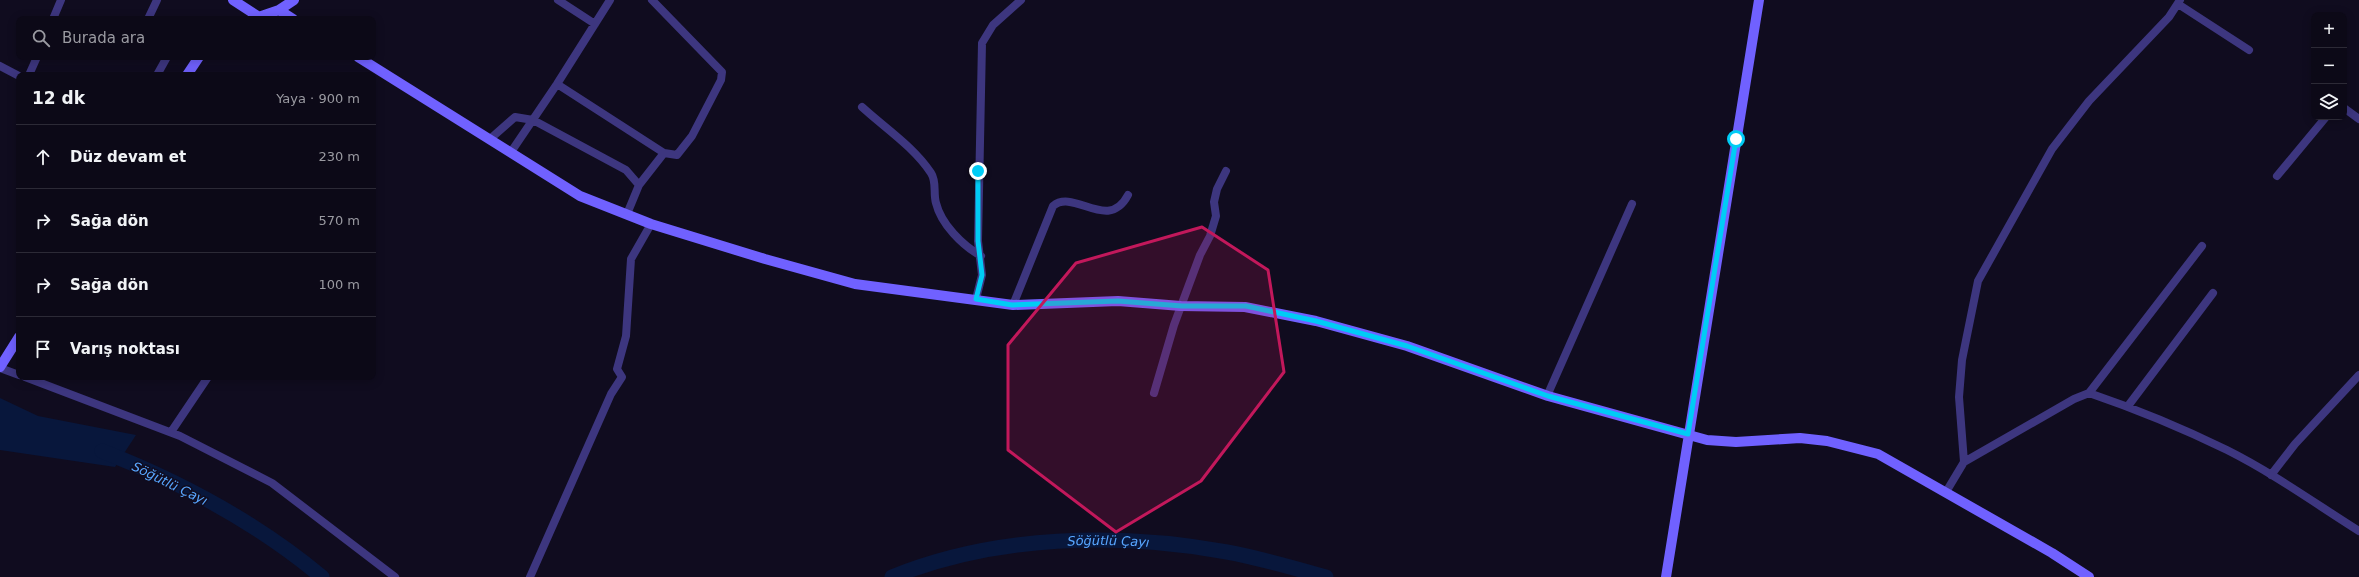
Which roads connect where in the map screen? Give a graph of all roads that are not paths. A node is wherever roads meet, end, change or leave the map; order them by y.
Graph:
1 (61, 0) edge
2 (157, 0) edge
3 (233, 0) edge
4 (294, 0) edge
5 (558, 0) edge
6 (610, 0) edge
7 (652, 0) edge
8 (1021, 0) edge
9 (1758, 0) edge
10 (2179, 2) edge
11 (279, 10) junction
12 (54, 16) edge
13 (149, 16) edge
14 (253, 16) edge
15 (262, 16) edge
16 (289, 16) edge
17 (595, 24) junction
18 (2249, 50) dead end
19 (36, 60) edge
20 (165, 60) edge
21 (197, 60) edge
22 (363, 60) edge
23 (0, 66) edge
24 (30, 72) edge
25 (159, 72) edge
26 (189, 72) edge
27 (16, 74) edge
28 (557, 84) junction
29 (862, 107) dead end
30 (2347, 110) edge
31 (2359, 119) edge
32 (533, 120) junction
33 (2324, 120) edge
34 (490, 139) junction
35 (511, 152) junction
36 (664, 153) junction
37 (1226, 171) dead end
38 (2277, 176) dead end
39 (638, 185) junction
40 (1128, 195) dead end
41 (1632, 204) dead end
42 (627, 214) junction
43 (651, 224) junction
44 (2202, 246) dead end
45 (981, 256) junction
46 (2213, 293) dead end
47 (976, 299) junction
48 (1012, 305) junction
49 (1182, 306) junction
50 (16, 342) edge
51 (0, 367) edge
52 (16, 374) edge
53 (2359, 375) edge
54 (33, 380) edge
55 (206, 380) edge
56 (1154, 392) dead end
57 (2089, 393) junction
58 (1547, 396) junction
59 (2128, 406) junction
60 (171, 432) junction
61 (1688, 434) junction
62 (1964, 462) junction
63 (2271, 475) junction
64 (1946, 492) junction
65 (2359, 531) edge
66 (1666, 573) edge
67 (395, 577) edge
68 (530, 577) edge
69 (2089, 577) edge

1 - 12 street
2 - 13 street
3 - 14 street
4 - 11 street
5 - 17 street
6 - 17 street
7 - 36 street
8 - 45 street
9 - 61 street
10 - 18 street
10 - 62 street
11 - 15 street
11 - 16 street
17 - 28 street
19 - 24 street
20 - 25 street
21 - 26 street
22 - 34 street
23 - 27 street
28 - 32 street
28 - 36 street
29 - 45 street
30 - 31 street
32 - 34 street
32 - 35 street
32 - 39 street
33 - 38 street
34 - 35 street
35 - 42 street
36 - 39 street
37 - 49 street
39 - 42 street
40 - 48 street
41 - 58 street
42 - 43 street
43 - 47 street
43 - 68 street
44 - 57 street
45 - 47 street
46 - 59 street
47 - 48 street
48 - 49 street
49 - 56 street
49 - 58 street
50 - 51 street
51 - 52 street
53 - 63 street
54 - 60 street
55 - 60 street
57 - 59 street
57 - 62 street
58 - 61 street
59 - 63 street
60 - 67 street
61 - 64 street
61 - 66 street
62 - 64 street
63 - 65 street
64 - 69 street

